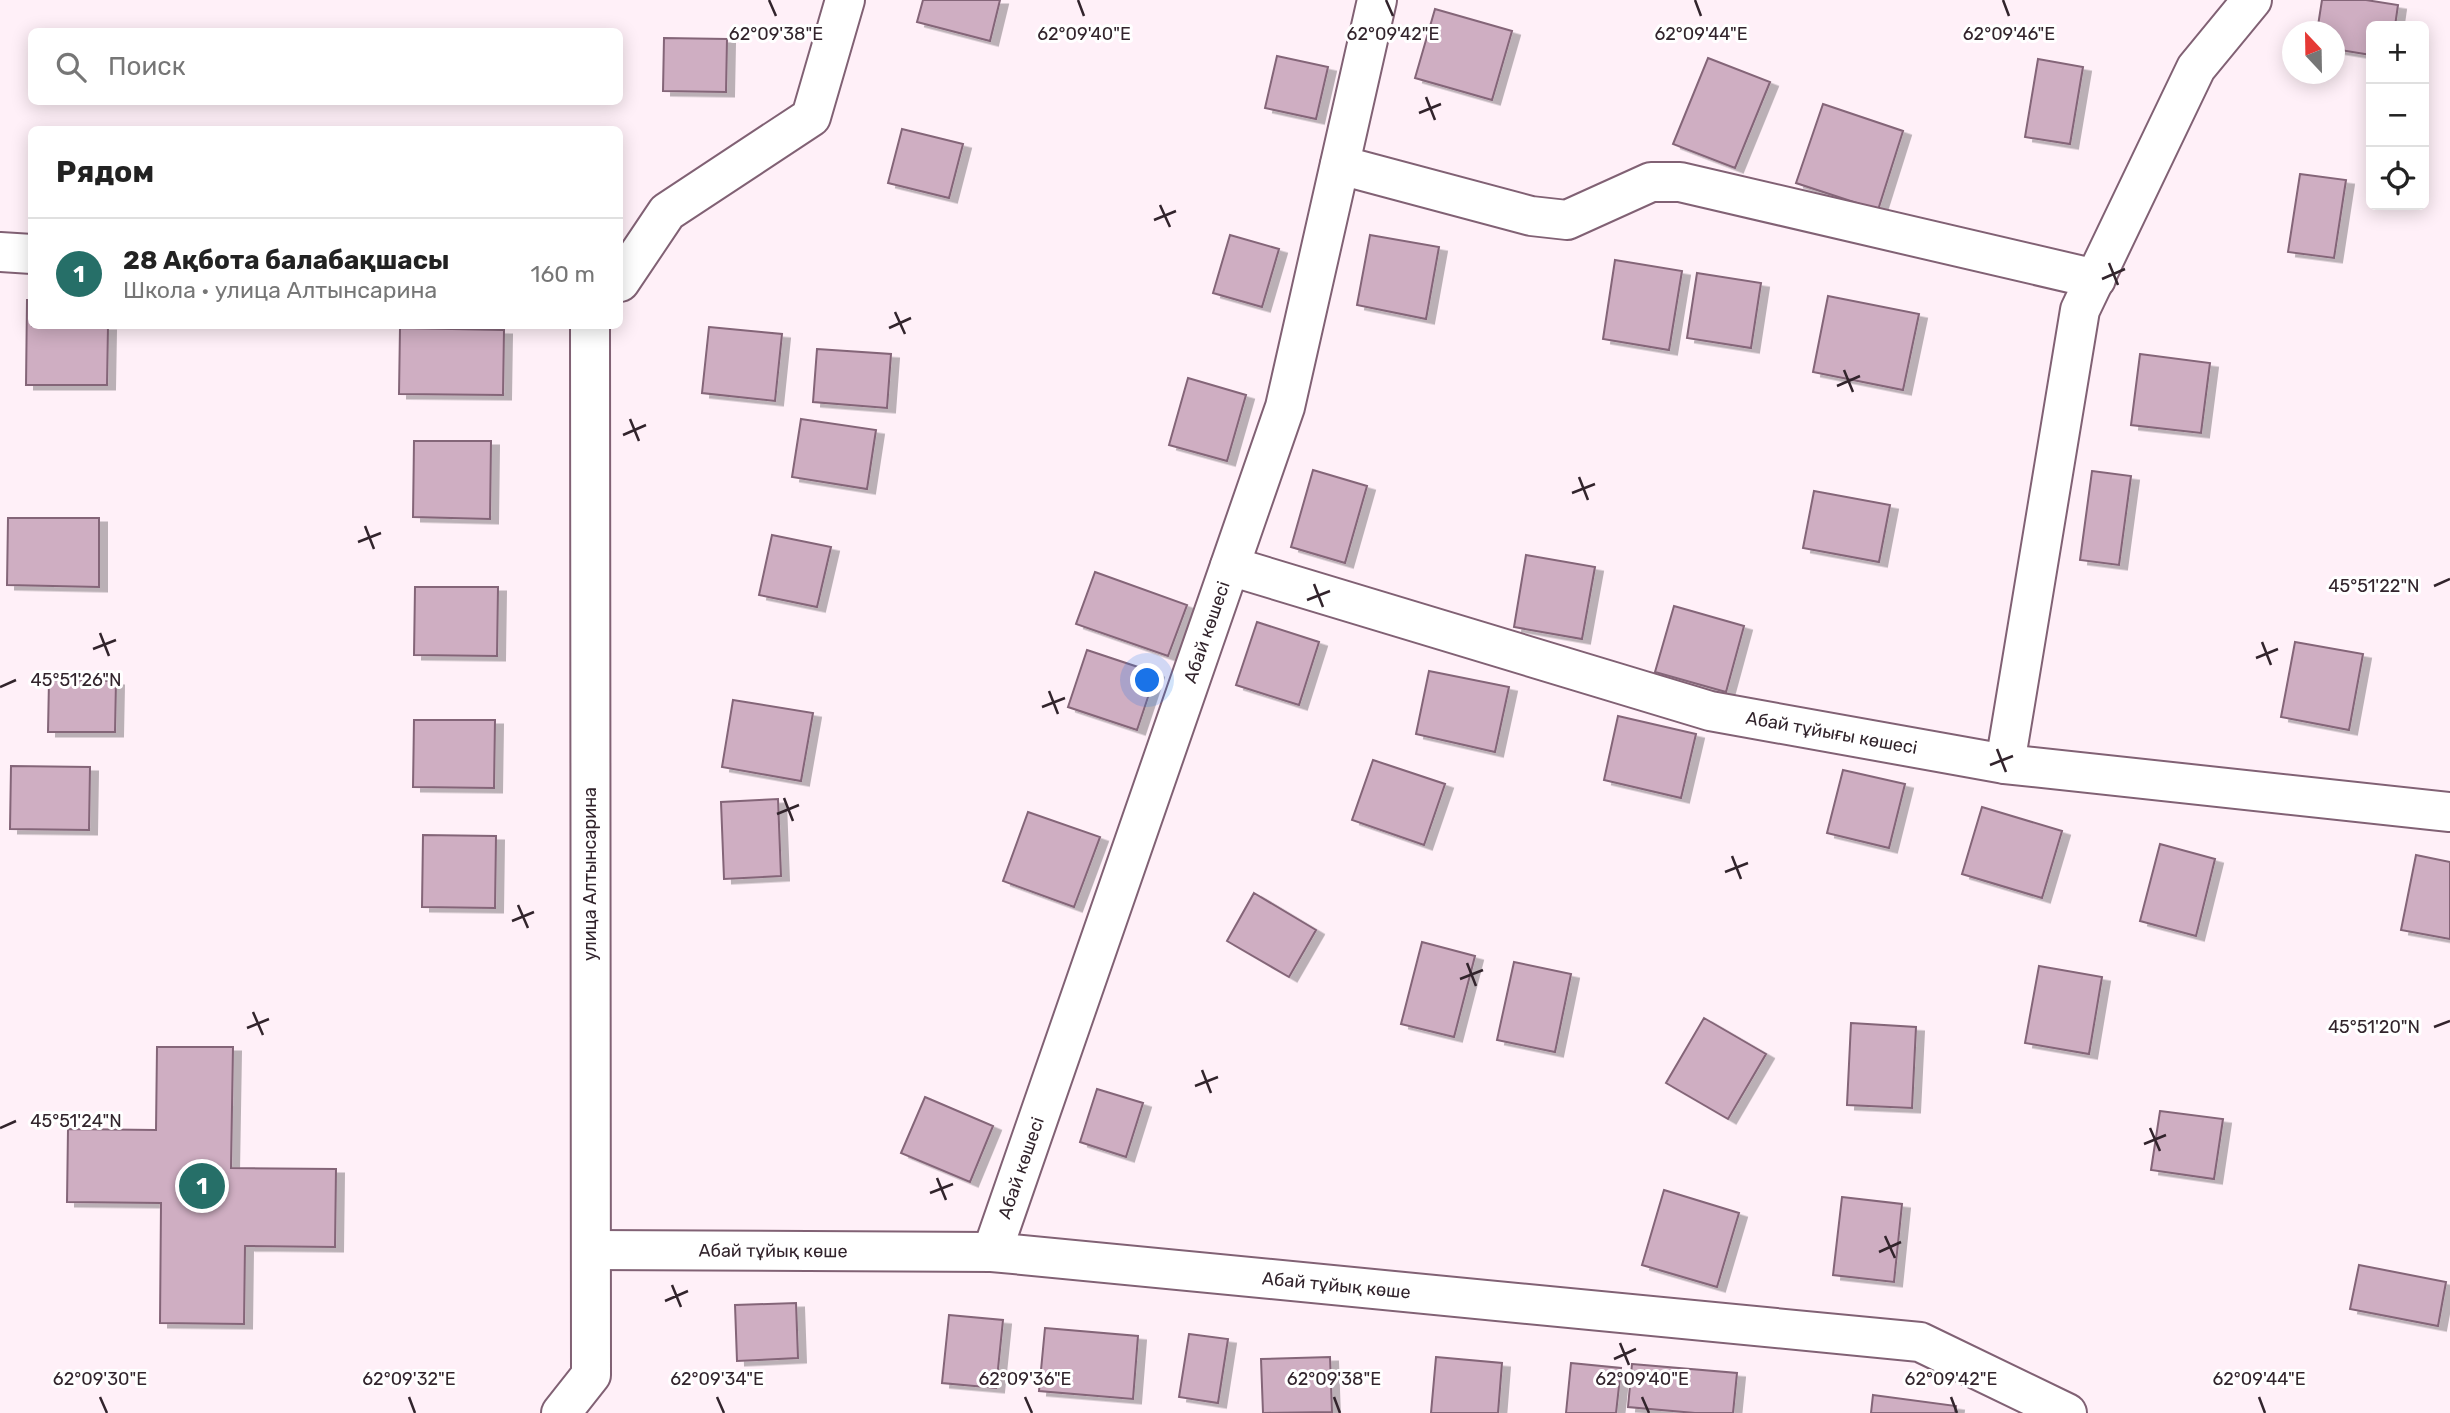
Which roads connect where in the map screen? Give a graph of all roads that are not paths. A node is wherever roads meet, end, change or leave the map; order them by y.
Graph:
1 (845, 0) edge
2 (1377, 0) edge
3 (2252, 0) edge
4 (1340, 164) junction
5 (0, 252) edge
6 (28, 254) edge
7 (623, 278) edge
8 (2096, 279) junction
9 (590, 329) edge
10 (1230, 566) junction
11 (2005, 764) junction
12 (2450, 812) edge
13 (591, 1250) junction
14 (992, 1252) junction
15 (561, 1413) edge
16 (2067, 1413) edge

1 - 7 street
2 - 4 street, Абай көшесі
3 - 8 street
4 - 8 street
4 - 10 street, Абай көшесі
5 - 6 street
8 - 11 street
9 - 13 street, улица Алтынсарина
10 - 11 street, Абай тұйығы көшесі
10 - 14 street, Абай көшесі
11 - 12 street, Абай тұйығы көшесі
13 - 14 street, Абай тұйық көше
13 - 15 street, улица Алтынсарина
14 - 16 street, Абай тұйық көше

